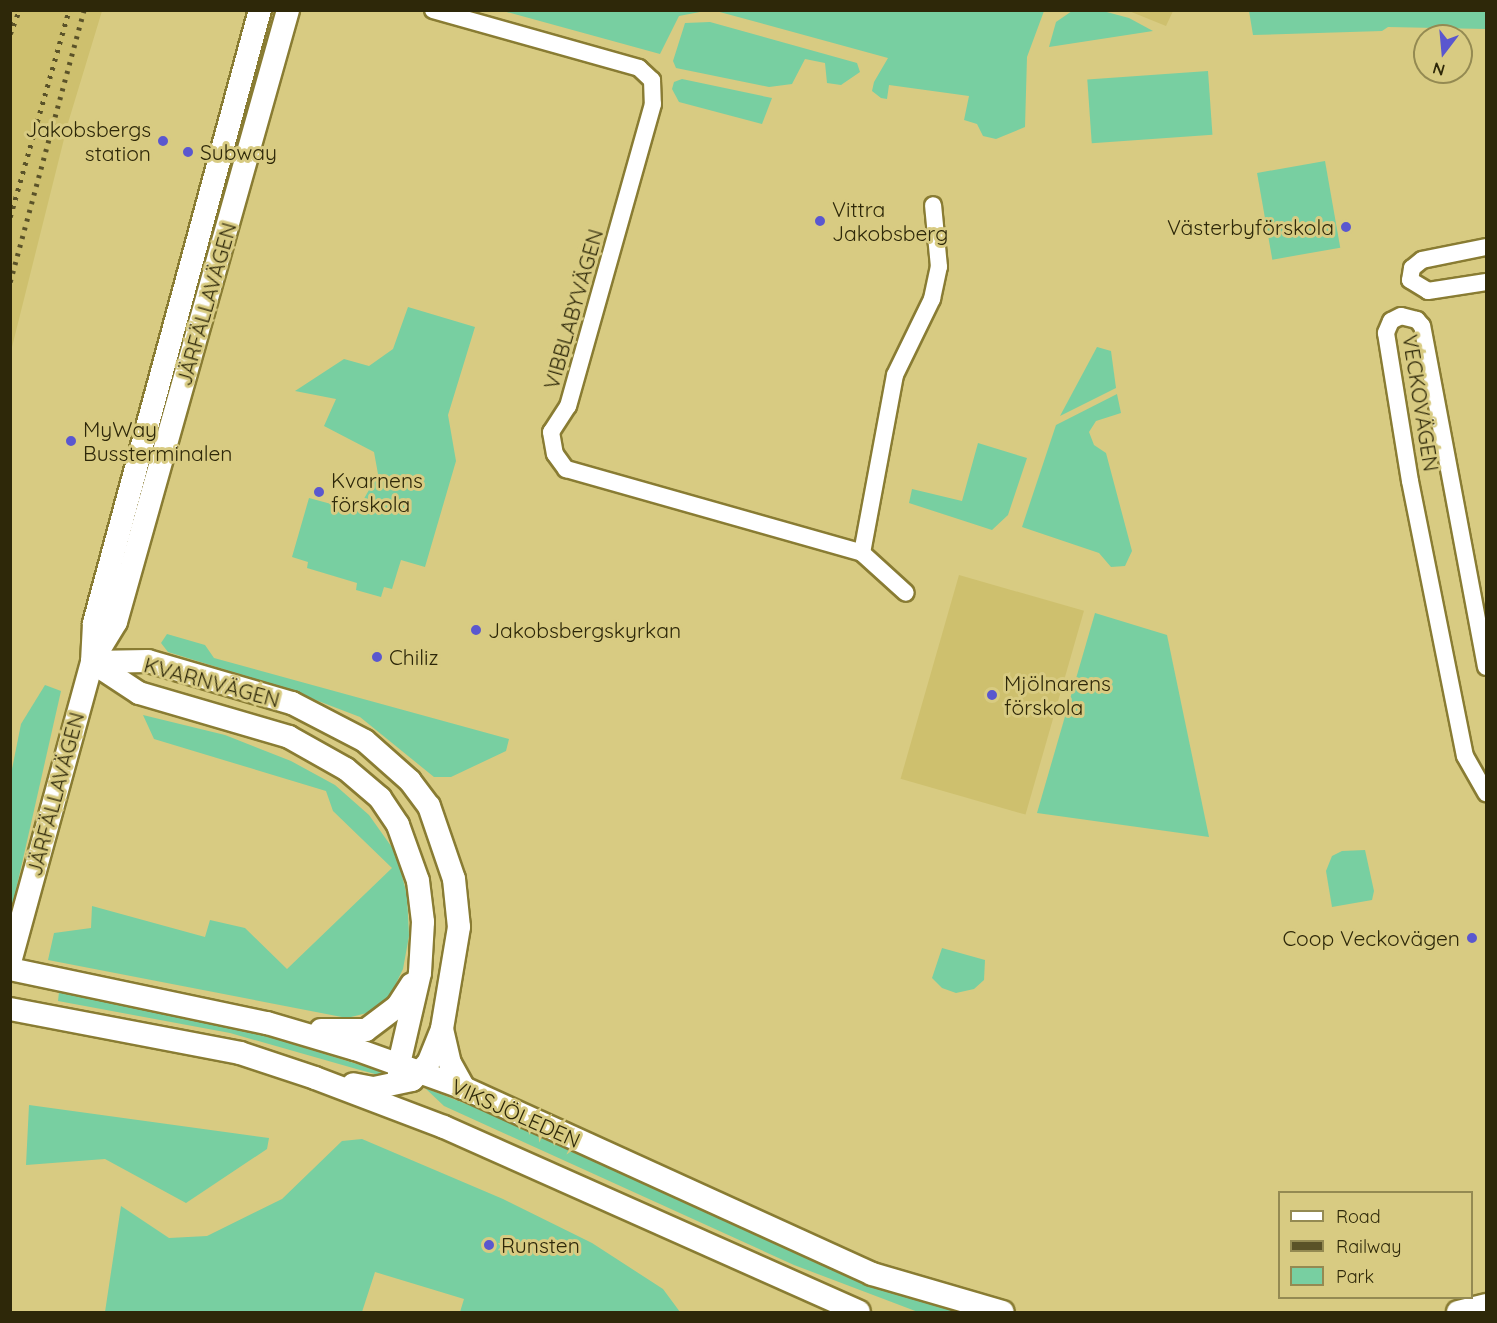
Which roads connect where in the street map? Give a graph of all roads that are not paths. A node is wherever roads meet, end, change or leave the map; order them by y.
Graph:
1 (260, 10) edge
2 (288, 10) edge
3 (433, 10) edge
4 (933, 205) dead end
5 (1486, 247) edge
6 (1486, 282) edge
7 (862, 552) junction
8 (906, 593) dead end
9 (92, 662) junction
10 (1486, 667) edge
11 (1486, 793) edge
12 (10, 962) edge
13 (10, 969) edge
14 (420, 973) junction
15 (10, 1009) edge
16 (267, 1023) junction
17 (442, 1029) junction
18 (407, 1074) junction
19 (315, 1078) junction
20 (464, 1088) junction
21 (444, 1127) junction
22 (1486, 1305) edge
23 (859, 1312) edge
24 (1003, 1312) edge
25 (1458, 1312) edge

1 - 9 street, JÄRFÄLLAVÄGEN
2 - 9 street, JÄRFÄLLAVÄGEN
3 - 7 street, VIBBLABYVÄGEN
4 - 7 street
5 - 6 street
7 - 8 street, VIBBLABYVÄGEN
9 - 12 street, JÄRFÄLLAVÄGEN
9 - 14 street, KVARNVÄGEN
9 - 17 street, KVARNVÄGEN
10 - 11 street, VECKOVÄGEN
13 - 16 street, VIKSJÖLEDEN
14 - 16 street
14 - 18 street, KVARNVÄGEN
15 - 19 street, VIKSJÖLEDEN
16 - 18 street, VIKSJÖLEDEN
17 - 18 street, KVARNVÄGEN
17 - 20 street, KVARNVÄGEN
18 - 19 street
18 - 20 street, VIKSJÖLEDEN
18 - 21 street
19 - 21 street, VIKSJÖLEDEN
20 - 24 street, VIKSJÖLEDEN
21 - 23 street, VIKSJÖLEDEN
22 - 25 street

